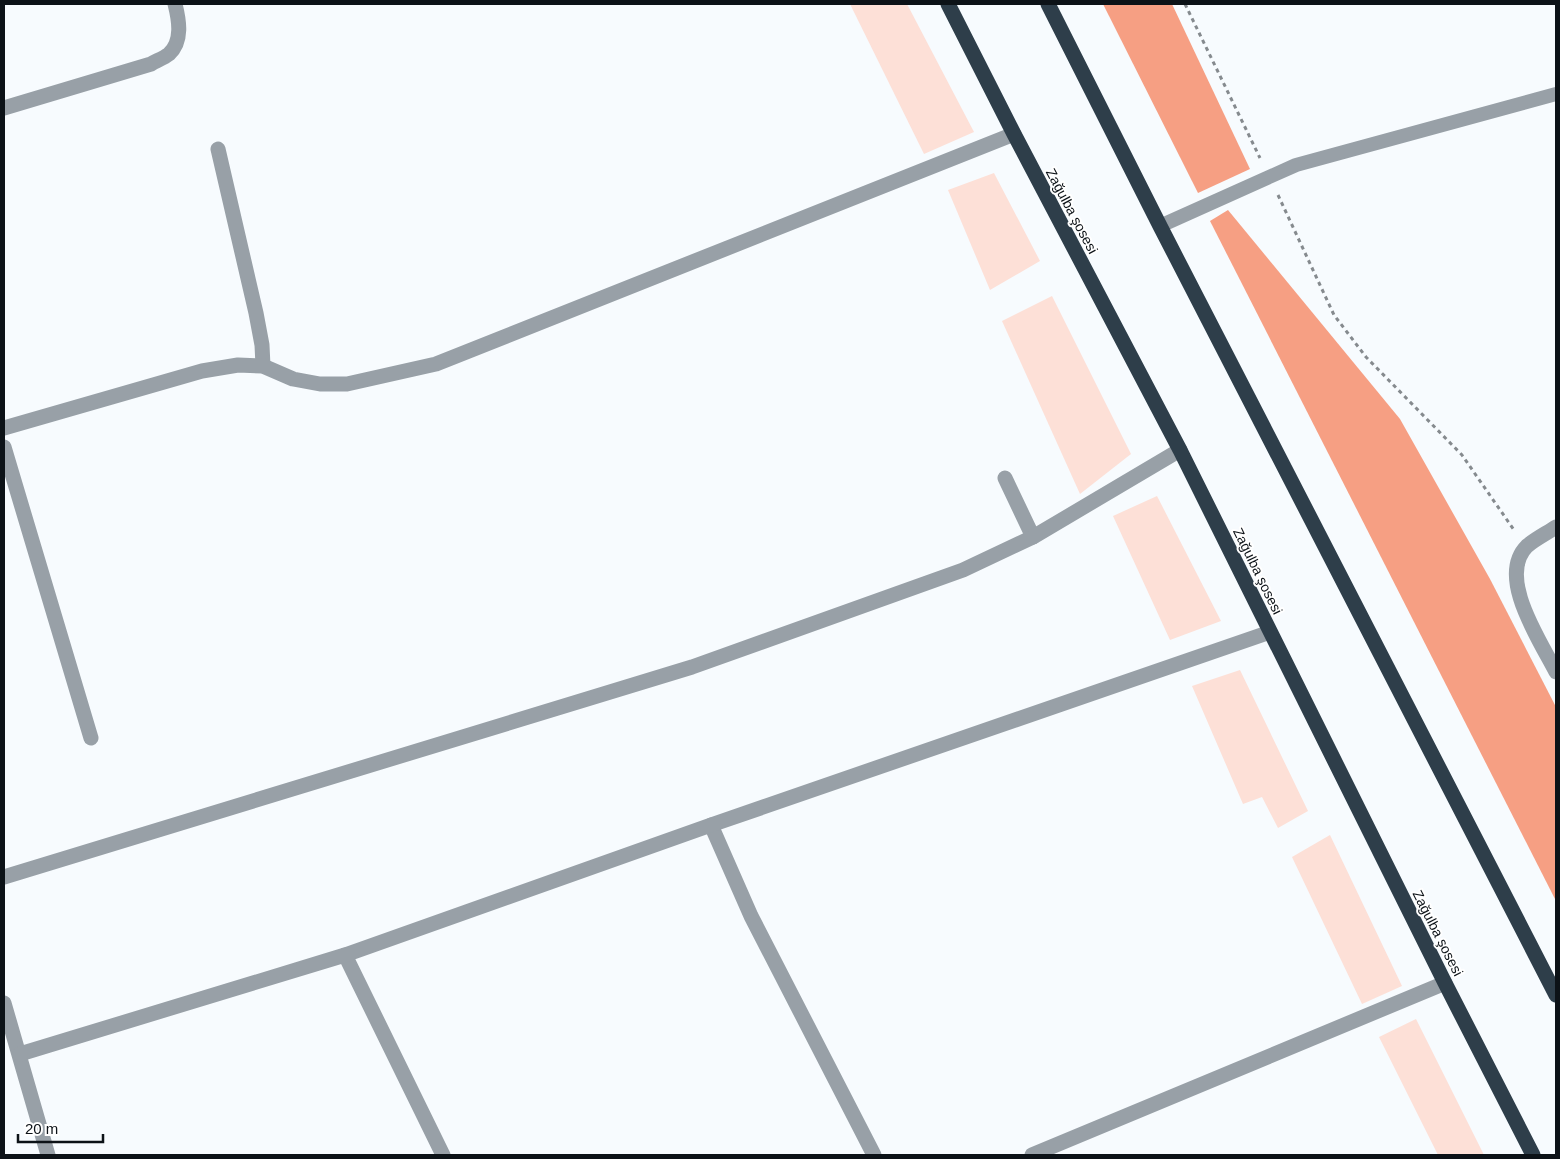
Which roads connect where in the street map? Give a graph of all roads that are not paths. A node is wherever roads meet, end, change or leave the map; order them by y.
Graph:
1 (175, 4) edge
2 (948, 4) edge
3 (1048, 4) edge
4 (1556, 94) edge
5 (4, 108) edge
6 (1014, 134) junction
7 (218, 150) dead end
8 (1160, 226) junction
9 (263, 366) junction
10 (4, 428) edge
11 (4, 447) edge
12 (1180, 450) junction
13 (1005, 478) dead end
14 (1556, 527) edge
15 (1034, 537) junction
16 (1270, 632) junction
17 (1556, 672) edge
18 (91, 738) dead end
19 (711, 825) junction
20 (4, 877) edge
21 (345, 955) junction
22 (1445, 984) junction
23 (1556, 995) edge
24 (4, 1003) edge
25 (20, 1054) junction
26 (48, 1155) edge
27 (443, 1155) edge
28 (874, 1155) edge
29 (1032, 1155) edge
30 (1533, 1155) edge

1 - 5 street
2 - 6 highway, Zağulba şosesi
3 - 8 highway
4 - 8 lane
6 - 9 street
6 - 12 highway, Zağulba şosesi
7 - 9 street
8 - 23 highway
9 - 10 street
11 - 18 street
12 - 15 street
12 - 16 highway, Zağulba şosesi
13 - 15 street
14 - 17 street
15 - 20 street
16 - 19 street
16 - 22 highway, Zağulba şosesi
19 - 21 street
19 - 28 street
21 - 25 street
21 - 27 street
22 - 29 street
22 - 30 highway, Zağulba şosesi
24 - 25 street
25 - 26 street

